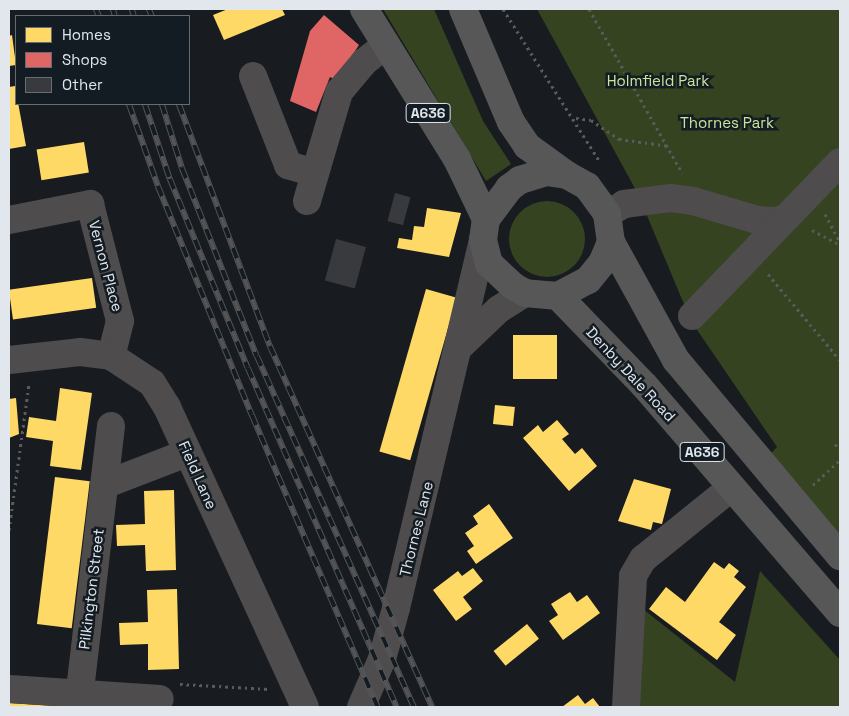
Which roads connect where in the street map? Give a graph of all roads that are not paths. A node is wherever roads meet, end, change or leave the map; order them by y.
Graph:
1 (364, 9) edge
2 (463, 9) edge
3 (386, 45) junction
4 (253, 76) dead end
5 (840, 162) edge
6 (315, 173) junction
7 (567, 175) junction
8 (307, 201) dead end
9 (607, 214) junction
10 (787, 217) junction
11 (9, 220) edge
12 (484, 230) junction
13 (611, 242) junction
14 (525, 293) junction
15 (558, 296) junction
16 (692, 316) dead end
17 (460, 347) junction
18 (111, 356) junction
19 (21, 358) edge
20 (110, 426) dead end
21 (187, 454) junction
22 (104, 485) junction
23 (732, 487) junction
24 (840, 556) edge
25 (840, 613) edge
26 (9, 689) edge
27 (160, 699) road end
28 (301, 699) edge
29 (78, 700) edge
30 (361, 707) edge
31 (626, 707) edge

1 - 3 main road, A636
2 - 7 main road, A636
3 - 6 street
3 - 12 main road, A636
4 - 6 street
5 - 10 street
6 - 8 street
7 - 9 main road, A636
7 - 12 main road, A636
9 - 10 street
9 - 13 main road, A636
10 - 16 street
11 - 18 street, Vernon Place
12 - 14 main road, A636
12 - 17 street, Thornes Lane
13 - 15 main road
13 - 24 main road, A636
14 - 15 main road
14 - 17 street
15 - 23 main road, Denby Dale Road / A636
17 - 30 street, Thornes Lane
18 - 19 street, Field Lane
18 - 21 street, Field Lane
20 - 22 street, Pilkington Street
21 - 22 street
21 - 28 street, Field Lane
22 - 29 street, Pilkington Street
23 - 25 main road, Denby Dale Road / A636
23 - 31 street
26 - 29 street
27 - 29 street

